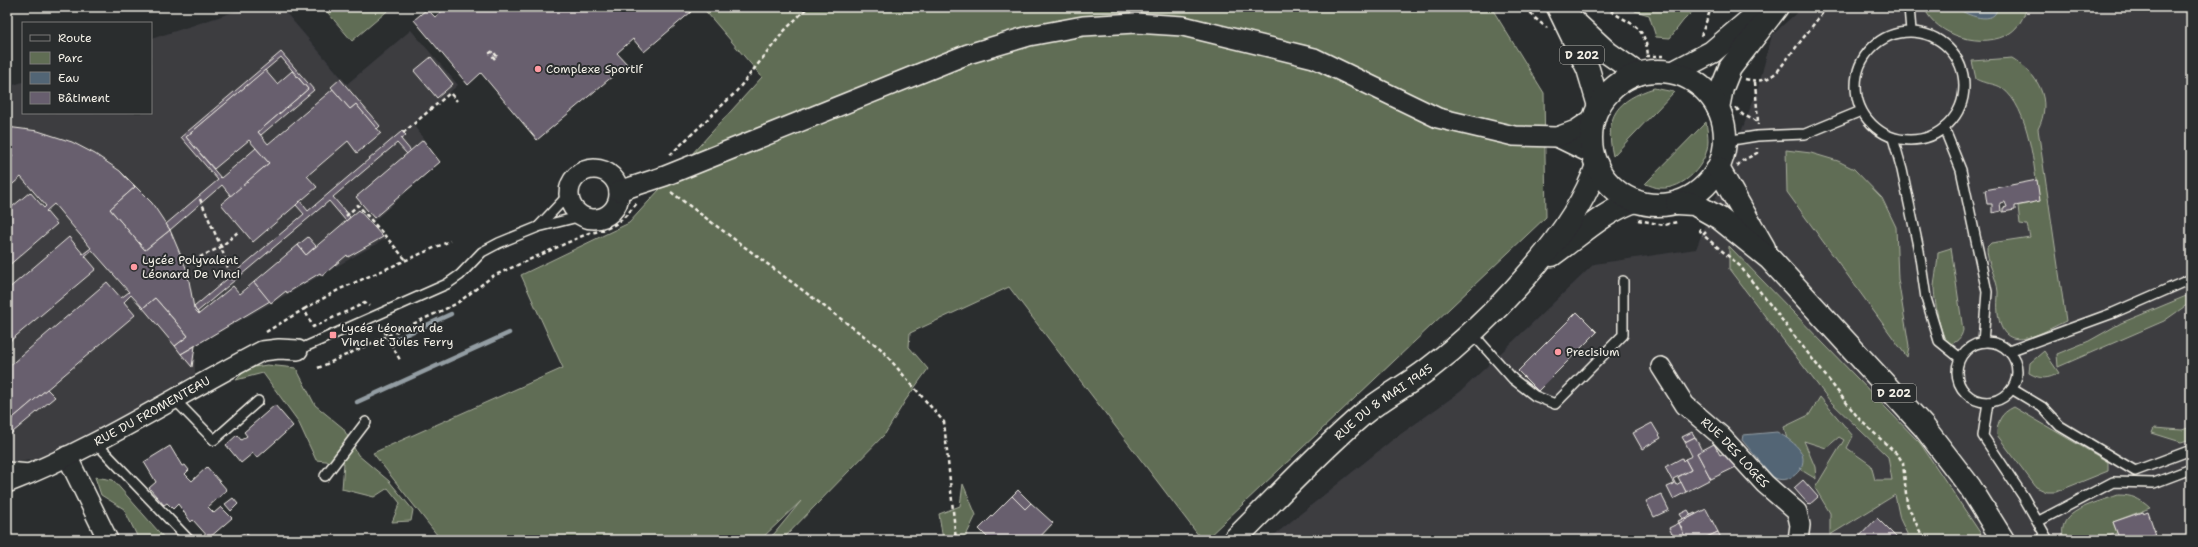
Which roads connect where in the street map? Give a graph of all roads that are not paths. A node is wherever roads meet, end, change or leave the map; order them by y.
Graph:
1 (1765, 7) edge
2 (1777, 7) edge
3 (1909, 7) edge
4 (1911, 31) junction
5 (1643, 65) junction
6 (1671, 65) junction
7 (1726, 106) junction
8 (1861, 111) junction
9 (1597, 112) junction
10 (1944, 128) junction
11 (1557, 137) junction
12 (1893, 138) junction
13 (1726, 141) junction
14 (1595, 160) junction
15 (1726, 170) junction
16 (620, 191) junction
17 (568, 194) junction
18 (1635, 210) junction
19 (1680, 212) junction
20 (582, 216) junction
21 (538, 227) junction
22 (1770, 259) junction
23 (1534, 267) junction
24 (2191, 280) edge
25 (1623, 281) dead end
26 (1472, 333) junction
27 (1983, 342) junction
28 (298, 350) joint
29 (2009, 352) junction
30 (1960, 358) junction
31 (1661, 367) dead end
32 (2012, 389) junction
33 (175, 400) junction
34 (258, 401) dead end
35 (1988, 402) junction
36 (366, 422) dead end
37 (96, 443) junction
38 (2191, 450) edge
39 (67, 456) junction
40 (7, 467) edge
41 (2191, 469) edge
42 (40, 470) junction
43 (325, 476) dead end
44 (7, 482) edge
45 (2039, 521) junction
46 (108, 540) edge
47 (190, 540) edge
48 (1234, 540) edge
49 (1798, 540) edge
50 (2003, 540) edge
51 (2048, 540) edge

1 - 6 main road
2 - 7 main road
3 - 4 lane
4 - 8 lane
4 - 10 lane
5 - 6 main road
5 - 9 main road
5 - 9 main road, D 202
6 - 7 main road
7 - 13 main road
8 - 12 lane
8 - 13 lane
9 - 11 street
9 - 14 main road
10 - 12 lane
10 - 27 lane
11 - 14 street
11 - 16 street
12 - 30 lane
13 - 15 main road
14 - 18 main road
14 - 23 main road
15 - 19 main road
15 - 22 main road, D 202
16 - 17 street
16 - 20 street
17 - 20 street
17 - 21 lane
18 - 19 main road
18 - 23 main road
19 - 22 main road, D 202
20 - 21 lane
21 - 28 lane
22 - 50 main road, D 202
23 - 26 main road, RUE DU 8 MAI 1945
24 - 29 lane
25 - 26 lane
26 - 48 main road, RUE DU 8 MAI 1945
27 - 29 lane
27 - 30 lane
28 - 33 street, RUE DU FROMENTEAU
29 - 32 lane
30 - 35 lane
31 - 49 street, RUE DES LOGES
32 - 35 lane
32 - 38 lane
33 - 34 lane
33 - 37 street, RUE DU FROMENTEAU
35 - 45 lane
36 - 43 lane
37 - 39 street, RUE DU FROMENTEAU
37 - 47 lane
39 - 42 street, RUE DU FROMENTEAU
39 - 46 street
40 - 42 lane
41 - 45 lane
42 - 44 street, RUE DU FROMENTEAU
45 - 51 lane

